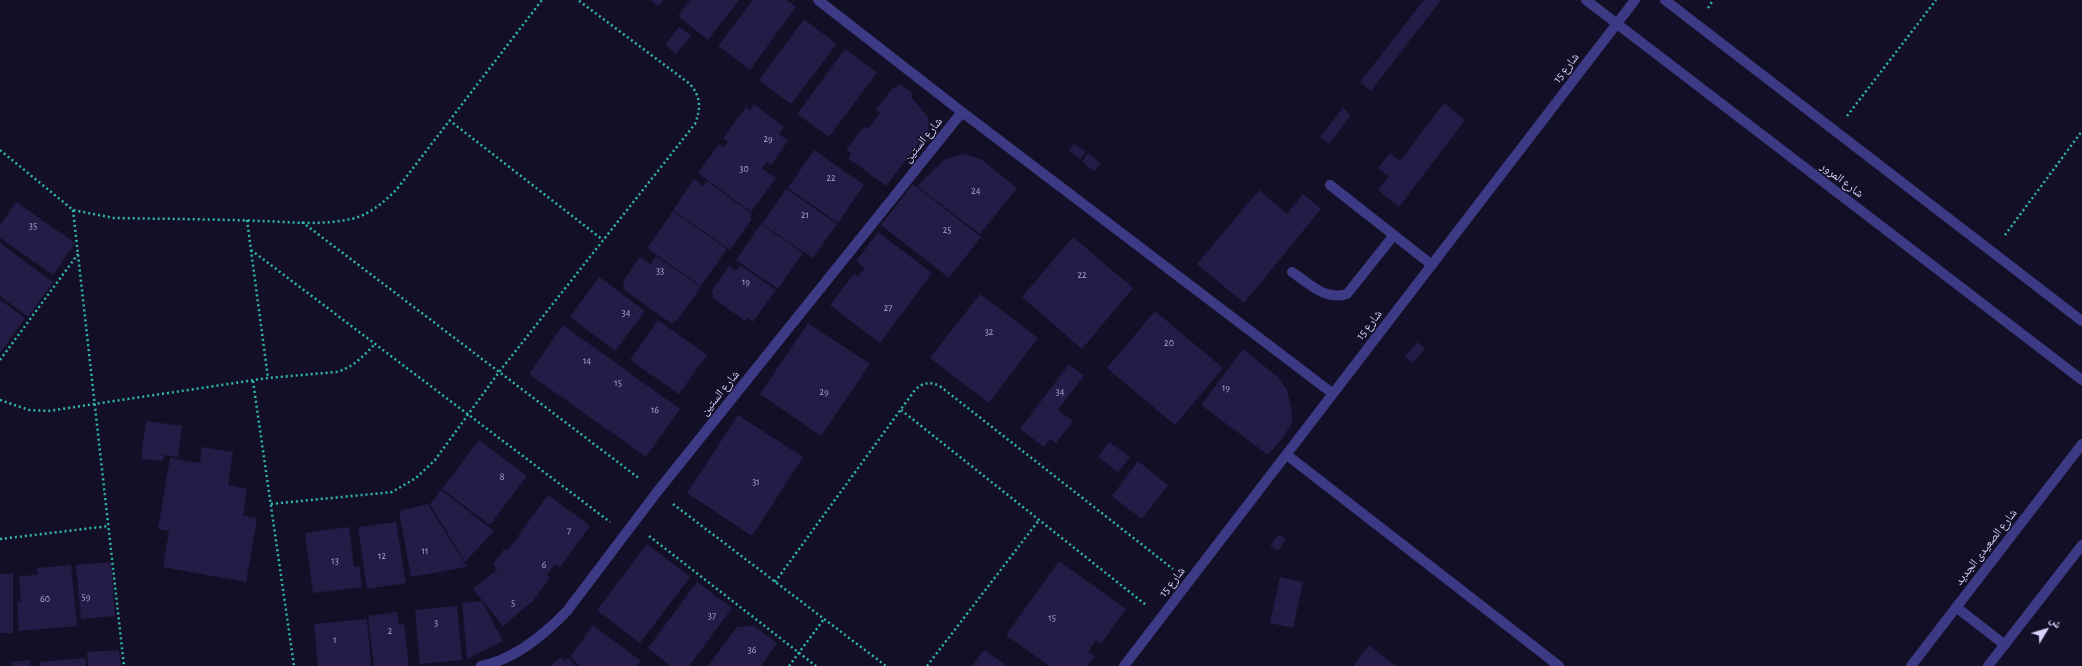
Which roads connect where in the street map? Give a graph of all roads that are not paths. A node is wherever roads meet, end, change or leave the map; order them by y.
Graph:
1 (818, 0) edge
2 (1586, 0) edge
3 (1635, 0) edge
4 (1665, 0) edge
5 (1617, 24) junction
6 (962, 112) junction
7 (1330, 185) dead end
8 (1394, 235) junction
9 (1432, 265) junction
10 (1292, 272) dead end
11 (2082, 321) edge
12 (2082, 380) edge
13 (1332, 393) junction
14 (2082, 444) edge
15 (1287, 455) junction
16 (2082, 545) edge
17 (1956, 607) junction
18 (2005, 645) junction
19 (481, 666) edge
20 (1124, 666) edge
21 (1559, 666) edge
22 (1911, 666) edge
23 (1988, 666) edge

1 - 6 street
2 - 5 street, شارع المرور
3 - 5 street, شارع 15
4 - 11 street
5 - 9 street, شارع 15
5 - 12 street, شارع المرور
6 - 13 street
6 - 19 street, شارع الستين
7 - 8 street
8 - 9 street
8 - 10 street
9 - 13 street, شارع 15
13 - 15 street, شارع 15
14 - 17 street, شارع الصعيدى الجديد
15 - 20 street, شارع 15
15 - 21 street
16 - 18 street
17 - 18 street
17 - 22 street, شارع الصعيدى الجديد
18 - 23 street

